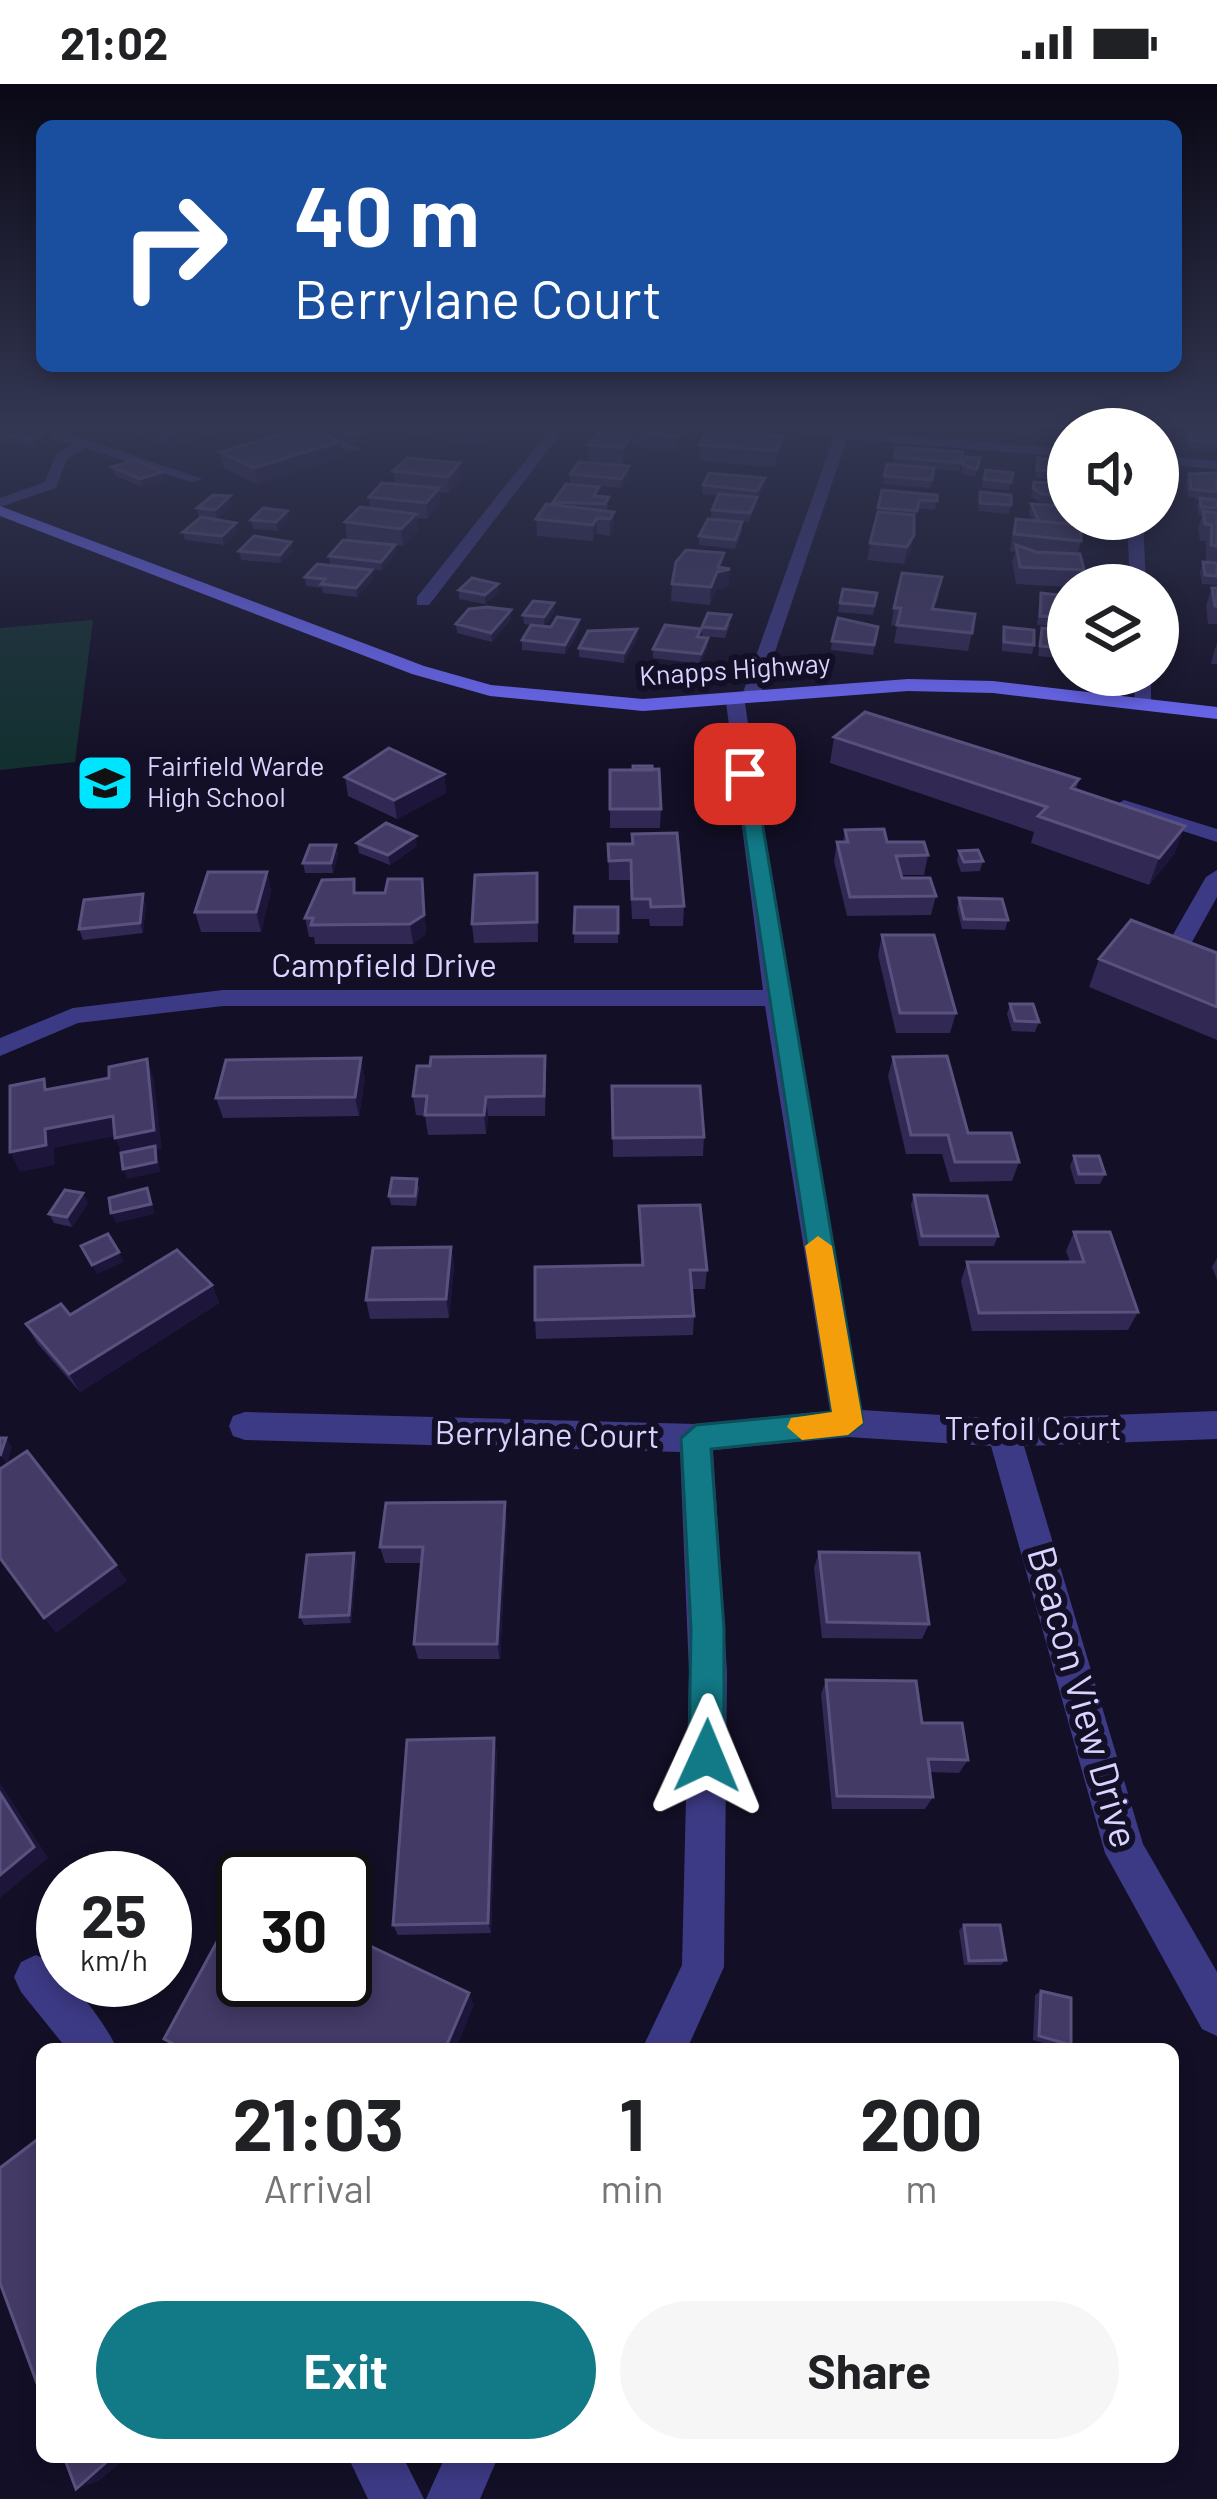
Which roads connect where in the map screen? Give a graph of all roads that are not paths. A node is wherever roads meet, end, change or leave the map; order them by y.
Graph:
1 (84, 540) edge
2 (471, 540) edge
3 (802, 540) edge
4 (423, 601) dead end
5 (1144, 696) edge
6 (742, 700) junction
7 (1144, 703) junction
8 (1217, 713) edge
9 (1109, 802) edge
10 (1217, 836) edge
11 (1217, 877) edge
12 (1217, 959) edge
13 (776, 998) junction
14 (0, 1048) edge
15 (848, 1423) junction
16 (1217, 1425) edge
17 (245, 1426) dead end
18 (1004, 1433) junction
19 (696, 1438) junction
20 (60, 2007) edge
21 (1217, 2014) edge
22 (89, 2043) edge
23 (667, 2043) edge
24 (377, 2463) edge
25 (469, 2463) edge
26 (397, 2499) edge
27 (452, 2499) edge

1 - 6 street, Knapps Highway
2 - 4 street
3 - 6 street
5 - 7 street
6 - 7 street, Knapps Highway
6 - 13 street
7 - 8 street, Knapps Highway
9 - 10 street
11 - 12 street
13 - 14 street, Campfield Drive
13 - 15 street
15 - 18 street, Trefoil Court
15 - 19 street, Berrylane Court
16 - 18 street, Trefoil Court
17 - 19 street, Berrylane Court
18 - 21 street, Beacon View Drive
19 - 23 street
20 - 22 street
24 - 26 street
25 - 27 street

